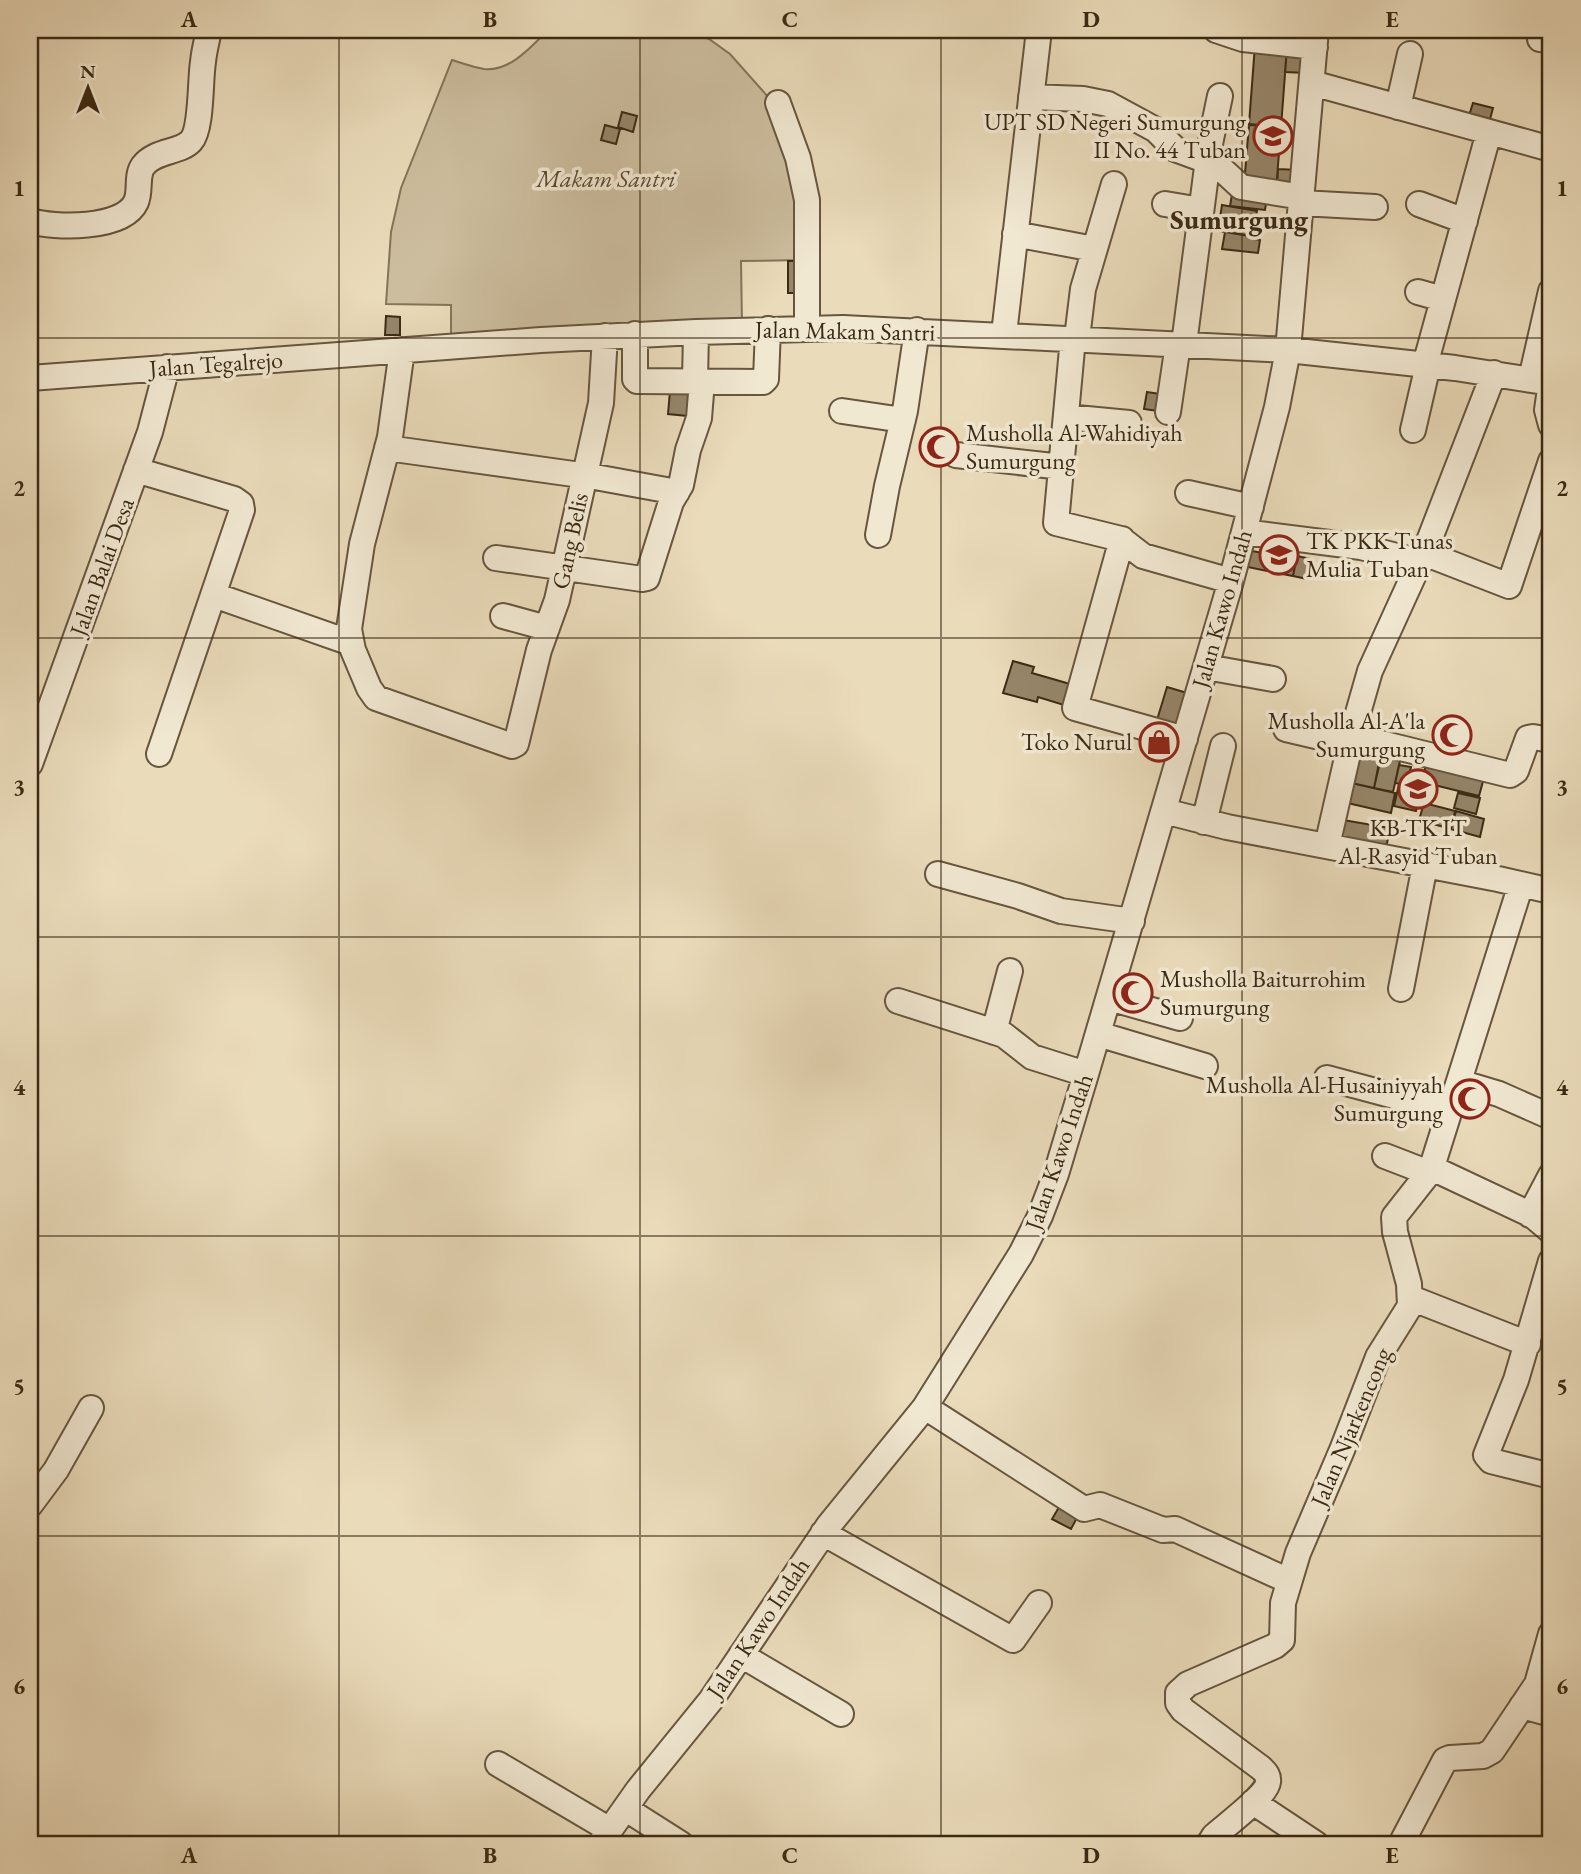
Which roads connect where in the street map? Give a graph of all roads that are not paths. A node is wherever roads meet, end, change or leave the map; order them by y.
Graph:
1 (209, 30) edge
2 (1039, 30) edge
3 (1216, 30) edge
4 (1315, 38) edge
5 (1410, 54) dead end
6 (1312, 83) junction
7 (1220, 96) dead end
8 (1031, 97) junction
9 (778, 103) dead end
10 (1398, 107) junction
11 (1489, 132) junction
12 (1551, 149) edge
13 (1208, 160) junction
14 (1114, 184) dead end
15 (1301, 200) junction
16 (1166, 204) dead end
17 (1419, 204) dead end
18 (1375, 207) dead end
19 (1201, 210) junction
20 (30, 221) edge
21 (1465, 221) junction
22 (1016, 234) junction
23 (1094, 249) junction
24 (1551, 291) edge
25 (1418, 292) dead end
26 (1443, 299) junction
27 (807, 328) junction
28 (768, 329) junction
29 (917, 330) junction
30 (696, 332) junction
31 (635, 334) junction
32 (1004, 334) junction
33 (605, 336) junction
34 (1075, 338) junction
35 (1181, 344) junction
36 (402, 350) junction
37 (1288, 350) junction
38 (1426, 365) junction
39 (167, 367) junction
40 (1494, 373) junction
41 (30, 378) edge
42 (699, 381) junction
43 (1544, 381) edge
44 (842, 411) dead end
45 (1168, 412) dead end
46 (1066, 417) junction
47 (903, 420) junction
48 (1129, 423) dead end
49 (1551, 425) edge
50 (1413, 430) dead end
51 (387, 449) junction
52 (956, 455) dead end
53 (1551, 465) edge
54 (1062, 467) junction
55 (136, 470) junction
56 (583, 475) junction
57 (677, 492) junction
58 (1188, 493) dead end
59 (1251, 508) junction
60 (1244, 532) junction
61 (878, 535) dead end
62 (1122, 539) junction
63 (496, 558) dead end
64 (1422, 558) junction
65 (564, 568) junction
66 (1231, 581) junction
67 (214, 595) junction
68 (503, 616) dead end
69 (547, 628) junction
70 (351, 643) junction
71 (1206, 667) junction
72 (1273, 679) dead end
73 (1286, 729) dead end
74 (1185, 738) junction
75 (1351, 740) junction
76 (1551, 740) edge
77 (1223, 746) dead end
78 (159, 754) dead end
79 (30, 764) edge
80 (1164, 811) junction
81 (1204, 822) junction
82 (1326, 846) junction
83 (1425, 865) junction
84 (938, 874) dead end
85 (1521, 884) junction
86 (1551, 891) edge
87 (1132, 920) junction
88 (1010, 971) dead end
89 (1401, 989) dead end
90 (1109, 998) junction
91 (898, 1001) dead end
92 (1152, 1010) junction
93 (1180, 1018) dead end
94 (994, 1032) junction
95 (1098, 1034) junction
96 (1142, 1047) junction
97 (1205, 1066) dead end
98 (1086, 1074) junction
99 (1327, 1078) dead end
100 (1459, 1083) junction
101 (1450, 1111) junction
102 (1551, 1117) edge
103 (1385, 1156) dead end
104 (1430, 1170) junction
105 (1551, 1175) edge
106 (1530, 1214) junction
107 (1551, 1231) edge
108 (1551, 1261) edge
109 (1410, 1298) junction
110 (1528, 1344) junction
111 (925, 1407) junction
112 (92, 1408) dead end
113 (1551, 1476) edge
114 (30, 1505) edge
115 (823, 1533) junction
116 (1289, 1580) junction
117 (1039, 1603) dead end
118 (1551, 1634) edge
119 (741, 1655) junction
120 (1522, 1706) junction
121 (841, 1714) dead end
122 (1551, 1714) edge
123 (498, 1765) dead end
124 (1253, 1802) junction
125 (625, 1809) junction
126 (605, 1837) edge
127 (681, 1844) edge
128 (1209, 1844) edge
129 (1316, 1844) edge
130 (1401, 1844) edge

1 - 20 street
2 - 8 street
3 - 4 street
4 - 6 street, Jalan Kawo Indah
5 - 10 street
6 - 10 street
6 - 15 street, Jalan Kawo Indah
7 - 13 street
8 - 13 street
8 - 22 street
9 - 27 street
10 - 11 street
11 - 12 street
11 - 21 street
13 - 15 street
13 - 19 street
14 - 23 street
15 - 18 street
15 - 37 street, Jalan Kawo Indah
16 - 19 street
17 - 21 street
19 - 35 street
21 - 26 street
22 - 23 street
22 - 32 street
23 - 34 street
24 - 43 street
25 - 26 street
26 - 38 street
27 - 28 street, Jalan Makam Santri
27 - 29 street, Jalan Makam Santri
28 - 30 street, Jalan Makam Santri
28 - 42 street
29 - 32 street, Jalan Makam Santri
29 - 47 street
30 - 31 street, Jalan Makam Santri
30 - 42 street
31 - 33 street, Jalan Makam Santri
31 - 42 street
32 - 34 street, Jalan Makam Santri
33 - 36 street, Jalan Makam Santri
33 - 56 street, Gang Belis
34 - 35 street, Jalan Makam Santri
34 - 46 street
35 - 37 street, Jalan Makam Santri
35 - 45 street
36 - 39 street, Jalan Tegalrejo
36 - 51 street
37 - 38 street, Jalan Makam Santri
37 - 59 street, Jalan Kawo Indah
38 - 40 street, Jalan Makam Santri
38 - 50 street
39 - 41 street, Jalan Tegalrejo
39 - 55 street, Jalan Balai Desa
40 - 43 street, Jalan Makam Santri
40 - 64 street
42 - 57 street
43 - 49 street
44 - 47 street
46 - 48 street
46 - 54 street
47 - 61 street
51 - 56 street
51 - 70 street
52 - 54 street
53 - 64 street
54 - 62 street
55 - 67 street
55 - 79 street, Jalan Balai Desa
56 - 57 street
56 - 65 street, Gang Belis
57 - 65 street
58 - 59 street
59 - 60 street, Jalan Kawo Indah
60 - 64 street
60 - 66 street, Jalan Kawo Indah
62 - 66 street
62 - 74 street
63 - 65 street
64 - 75 street
65 - 69 street, Gang Belis
66 - 71 street, Jalan Kawo Indah
67 - 70 street
67 - 78 street
68 - 69 street
69 - 70 street, Gang Belis
71 - 72 street
71 - 74 street, Jalan Kawo Indah
73 - 75 street
74 - 80 street, Jalan Kawo Indah
75 - 76 street
75 - 82 street
77 - 81 street
80 - 81 street
80 - 87 street, Jalan Kawo Indah
81 - 82 street
82 - 83 street
83 - 85 street
83 - 89 street
84 - 87 street
85 - 86 street
85 - 100 street
87 - 90 street, Jalan Kawo Indah
88 - 94 street
90 - 92 street
90 - 95 street, Jalan Kawo Indah
91 - 94 street
92 - 93 street
92 - 96 street
94 - 98 street
95 - 96 street
95 - 98 street, Jalan Kawo Indah
96 - 97 street
98 - 111 street, Jalan Kawo Indah
99 - 101 street
100 - 101 street
100 - 102 street
101 - 104 street
103 - 104 street
104 - 106 street
104 - 109 street
105 - 106 street
106 - 107 street
108 - 110 street
109 - 110 street
109 - 116 street, Jalan Njarkencong
110 - 113 street
111 - 115 street, Jalan Kawo Indah
111 - 116 street
112 - 114 street
115 - 117 street
115 - 119 street, Jalan Kawo Indah
116 - 124 street, Jalan Njarkencong
118 - 120 street
119 - 121 street
119 - 125 street, Jalan Kawo Indah
120 - 122 street
120 - 130 street
123 - 126 street
124 - 128 street
124 - 129 street
125 - 126 street, Jalan Kawo Indah
125 - 127 street

